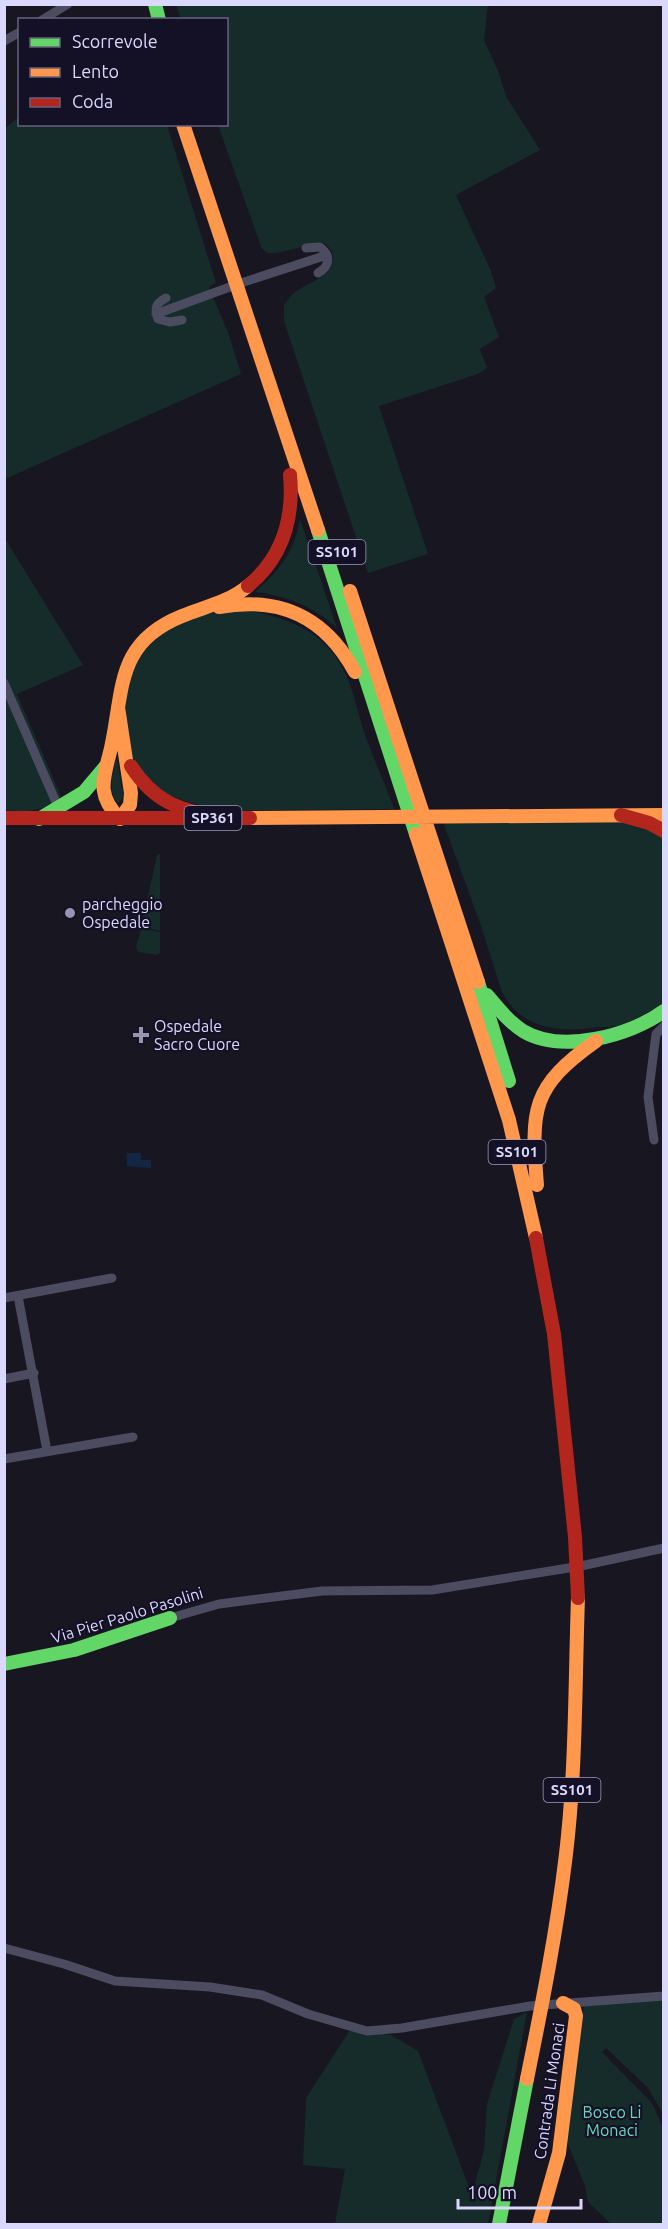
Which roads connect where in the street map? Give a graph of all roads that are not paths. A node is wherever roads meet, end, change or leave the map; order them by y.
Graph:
1 (68, 4) edge
2 (45, 18) edge
3 (18, 33) edge
4 (4, 41) edge
5 (184, 126) edge
6 (195, 126) edge
7 (306, 248) dead end
8 (327, 255) junction
9 (318, 273) dead end
10 (166, 297) dead end
11 (156, 314) junction
12 (182, 320) dead end
13 (255, 346) junction
14 (171, 620) junction
15 (4, 683) edge
16 (118, 707) junction
17 (123, 745) junction
18 (108, 763) junction
19 (399, 781) junction
20 (58, 809) junction
21 (621, 815) junction
22 (663, 815) edge
23 (4, 818) edge
24 (218, 818) junction
25 (39, 819) junction
26 (120, 819) junction
27 (663, 831) edge
28 (478, 981) junction
29 (663, 1011) edge
30 (663, 1026) edge
31 (598, 1039) junction
32 (654, 1140) dead end
33 (537, 1185) junction
34 (112, 1278) dead end
35 (18, 1296) junction
36 (4, 1298) edge
37 (34, 1373) junction
38 (4, 1379) edge
39 (133, 1437) dead end
40 (47, 1451) junction
41 (4, 1459) edge
42 (580, 1536) junction
43 (663, 1548) edge
44 (170, 1618) joint
45 (4, 1664) edge
46 (4, 1948) edge
47 (663, 1996) edge
48 (562, 2003) junction
49 (543, 2026) junction
50 (499, 2224) edge
51 (510, 2224) edge
52 (539, 2224) edge

1 - 2 street
3 - 4 street
5 - 13 main road, SS101
6 - 28 main road, SS101
7 - 8 street
8 - 9 street
8 - 11 street
10 - 11 street
11 - 12 street
13 - 14 main road
13 - 19 main road, SS101
14 - 16 main road
14 - 19 main road
15 - 20 street
16 - 17 main road
16 - 18 main road
17 - 24 main road
17 - 26 main road
18 - 20 main road
18 - 26 main road
19 - 42 main road, SS101
20 - 25 main road
21 - 22 main road, SP361
21 - 24 main road, SP361
21 - 27 main road
23 - 25 main road, SP361
24 - 26 main road, SP361
25 - 26 main road, SP361
28 - 31 main road
28 - 33 main road, SS101
29 - 31 main road
30 - 32 street
31 - 33 main road
33 - 42 main road, SS101
34 - 35 street
35 - 36 street
35 - 37 street
37 - 38 street
37 - 40 street
39 - 40 street
40 - 41 street
42 - 49 main road, SS101
43 - 44 street, Via Pier Paolo Pasolini
44 - 45 main road, Via Pier Paolo Pasolini
46 - 48 street
47 - 48 street
48 - 52 main road, Contrada Li Monaci
49 - 50 main road, SS101
49 - 51 main road, SS101

